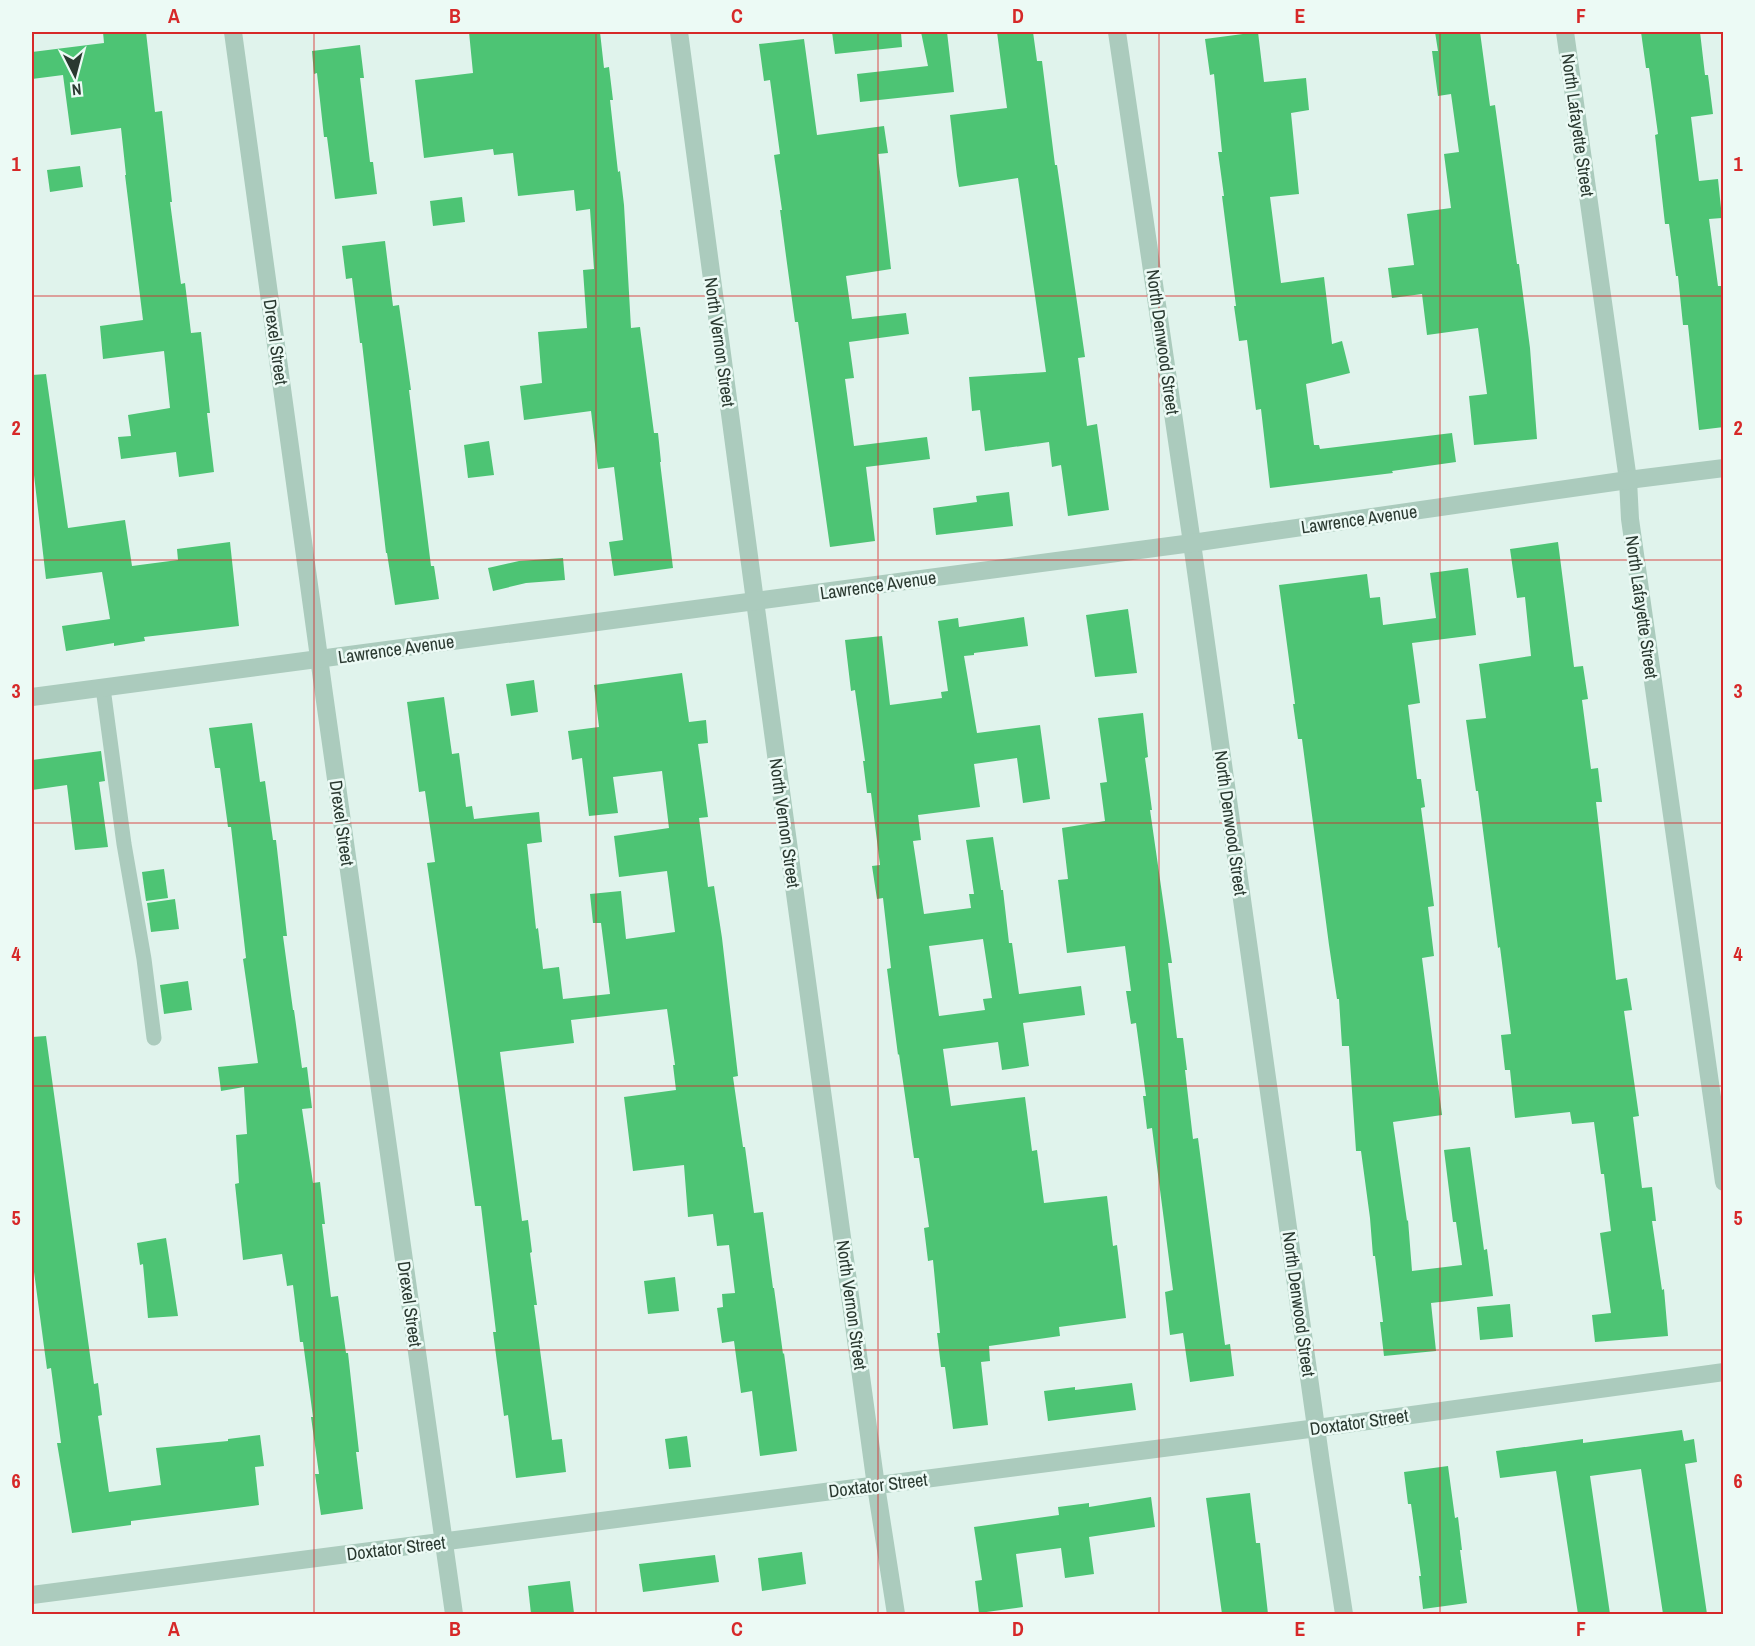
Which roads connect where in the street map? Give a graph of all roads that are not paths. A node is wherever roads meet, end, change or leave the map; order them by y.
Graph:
1 (233, 32) edge
2 (679, 32) edge
3 (1118, 32) edge
4 (1565, 32) edge
5 (1724, 468) edge
6 (1628, 480) junction
7 (1192, 543) junction
8 (754, 601) junction
9 (319, 660) junction
10 (103, 688) junction
11 (32, 697) edge
12 (154, 1038) dead end
13 (1724, 1182) edge
14 (1724, 1372) edge
15 (1317, 1428) junction
16 (876, 1486) junction
17 (444, 1542) junction
18 (32, 1595) edge
19 (454, 1614) edge
20 (896, 1614) edge
21 (1344, 1614) edge

1 - 9 street, Drexel Street
2 - 8 street, North Vernon Street
3 - 7 street, North Denwood Street
4 - 6 street, North Lafayette Street
5 - 6 street, Lawrence Avenue
6 - 7 street, Lawrence Avenue
6 - 13 street, North Lafayette Street
7 - 8 street, Lawrence Avenue
7 - 15 street, North Denwood Street
8 - 9 street, Lawrence Avenue
8 - 16 street, North Vernon Street
9 - 10 street, Lawrence Avenue
9 - 17 street, Drexel Street
10 - 11 street, Lawrence Avenue
10 - 12 lane
14 - 15 street, Doxtator Street
15 - 16 street, Doxtator Street
15 - 21 street, North Denwood Street
16 - 17 street, Doxtator Street
16 - 20 street, North Vernon Street
17 - 18 street, Doxtator Street
17 - 19 street, Drexel Street

